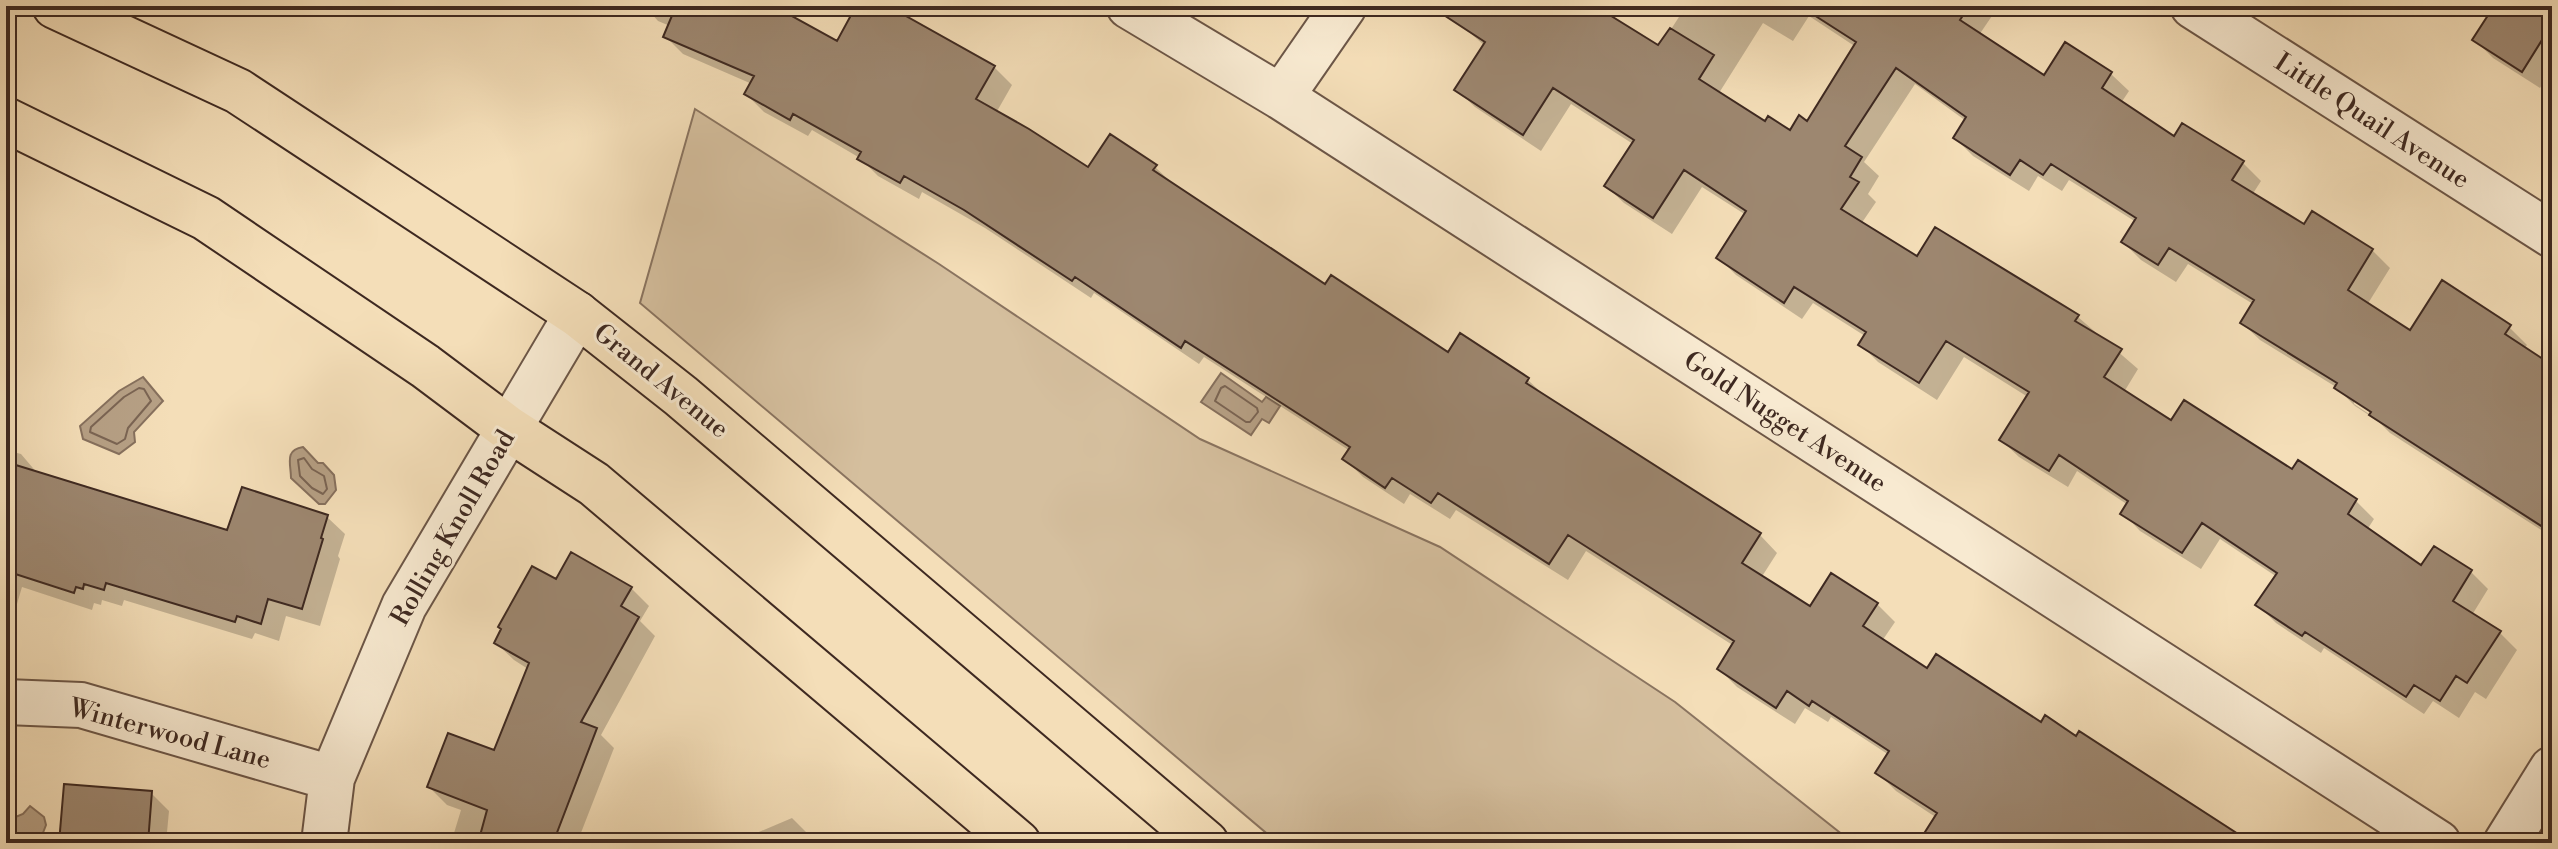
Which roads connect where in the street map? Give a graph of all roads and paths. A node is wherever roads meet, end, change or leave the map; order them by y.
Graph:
1 (55, 6) edge
2 (1129, 6) edge
3 (1344, 6) edge
4 (2193, 6) edge
5 (1281, 97) junction
6 (6, 120) edge
7 (2552, 235) edge
8 (577, 314) junction
9 (509, 429) junction
10 (6, 702) edge
11 (2552, 769) edge
12 (332, 778) junction
13 (324, 843) edge
14 (1018, 843) edge
15 (1206, 843) edge
16 (2438, 843) edge
17 (2506, 843) edge

1 - 8 main road, Grand Avenue
2 - 5 street, Gold Nugget Avenue
3 - 5 street
4 - 7 street, Little Quail Avenue
5 - 16 street, Gold Nugget Avenue
6 - 9 main road
8 - 9 street, Rolling Knoll Road
8 - 15 main road, Grand Avenue
9 - 12 street, Rolling Knoll Road
9 - 14 main road
10 - 12 street, Winterwood Lane
11 - 17 street
12 - 13 street, Rolling Knoll Road

